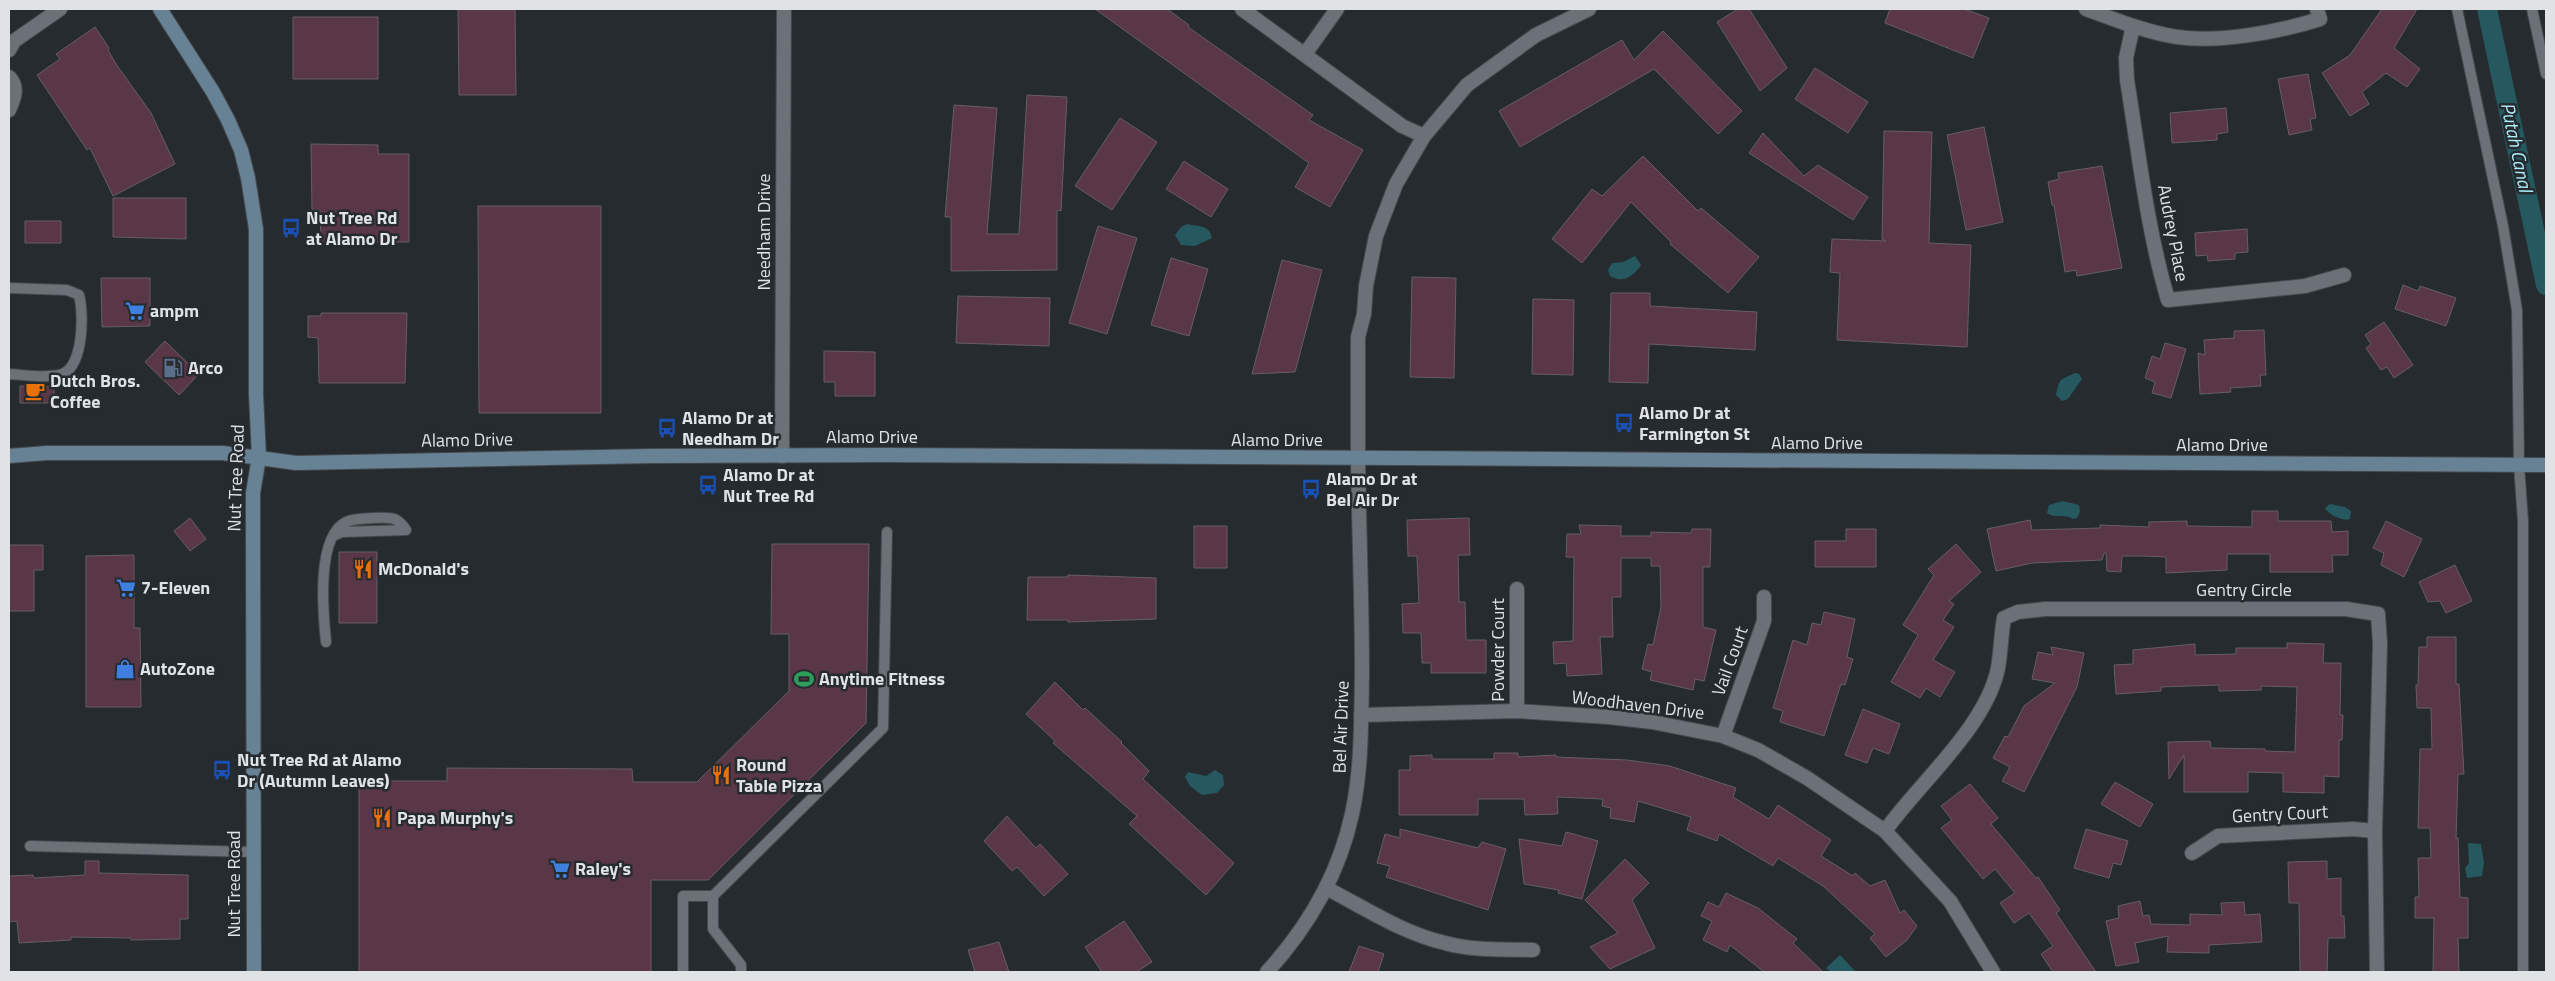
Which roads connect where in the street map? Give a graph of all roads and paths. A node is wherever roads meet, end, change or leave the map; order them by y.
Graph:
1 (60, 9) edge
2 (160, 9) edge
3 (784, 9) edge
4 (1242, 9) edge
5 (1337, 9) edge
6 (1589, 9) edge
7 (2086, 9) edge
8 (2317, 9) edge
9 (2457, 9) edge
10 (2532, 9) edge
11 (2132, 26) junction
12 (9, 50) edge
13 (1305, 54) junction
14 (2546, 74) edge
15 (9, 77) edge
16 (9, 110) edge
17 (1424, 136) junction
18 (2344, 275) dead end
19 (9, 288) edge
20 (9, 374) edge
21 (9, 456) edge
22 (782, 456) junction
23 (259, 457) junction
24 (1358, 459) junction
25 (2519, 465) junction
26 (2540, 465) edge
27 (406, 530) dead end
28 (887, 532) dead end
29 (1517, 589) dead end
30 (1764, 597) dead end
31 (326, 642) dead end
32 (1517, 711) junction
33 (1361, 716) junction
34 (1723, 736) junction
35 (1885, 831) junction
36 (2375, 831) junction
37 (30, 846) dead end
38 (252, 852) junction
39 (2192, 853) dead end
40 (1326, 888) junction
41 (713, 896) junction
42 (1533, 950) dead end
43 (254, 972) edge
44 (683, 972) edge
45 (741, 972) edge
46 (1267, 972) edge
47 (1993, 972) edge
48 (2377, 972) edge
49 (2523, 972) edge

1 - 12 street
2 - 23 main road, Nut Tree Road
3 - 22 street, Needham Drive
4 - 13 street
5 - 13 street
6 - 17 street, Bel Air Drive
7 - 11 street
8 - 11 street
9 - 25 lane
10 - 14 lane
11 - 18 street, Audrey Place
13 - 17 street
15 - 16 street
17 - 24 street, Bel Air Drive
19 - 20 lane
21 - 23 main road, Alamo Drive
22 - 23 main road, Alamo Drive
22 - 24 main road, Alamo Drive
23 - 38 main road, Nut Tree Road
24 - 25 main road, Alamo Drive
24 - 33 street, Bel Air Drive
25 - 26 main road, Alamo Drive
25 - 49 lane
27 - 31 lane
28 - 41 lane
29 - 32 street, Powder Court
30 - 34 street, Vail Court
32 - 33 street, Woodhaven Drive
32 - 34 street, Woodhaven Drive
33 - 40 street, Bel Air Drive
34 - 35 street, Woodhaven Drive
35 - 36 street, Gentry Circle
35 - 47 street, Woodhaven Drive
36 - 39 street, Gentry Court
36 - 48 street, Gentry Circle
37 - 38 lane
38 - 43 main road, Nut Tree Road
40 - 42 street
40 - 46 street, Bel Air Drive
41 - 44 lane
41 - 45 lane

